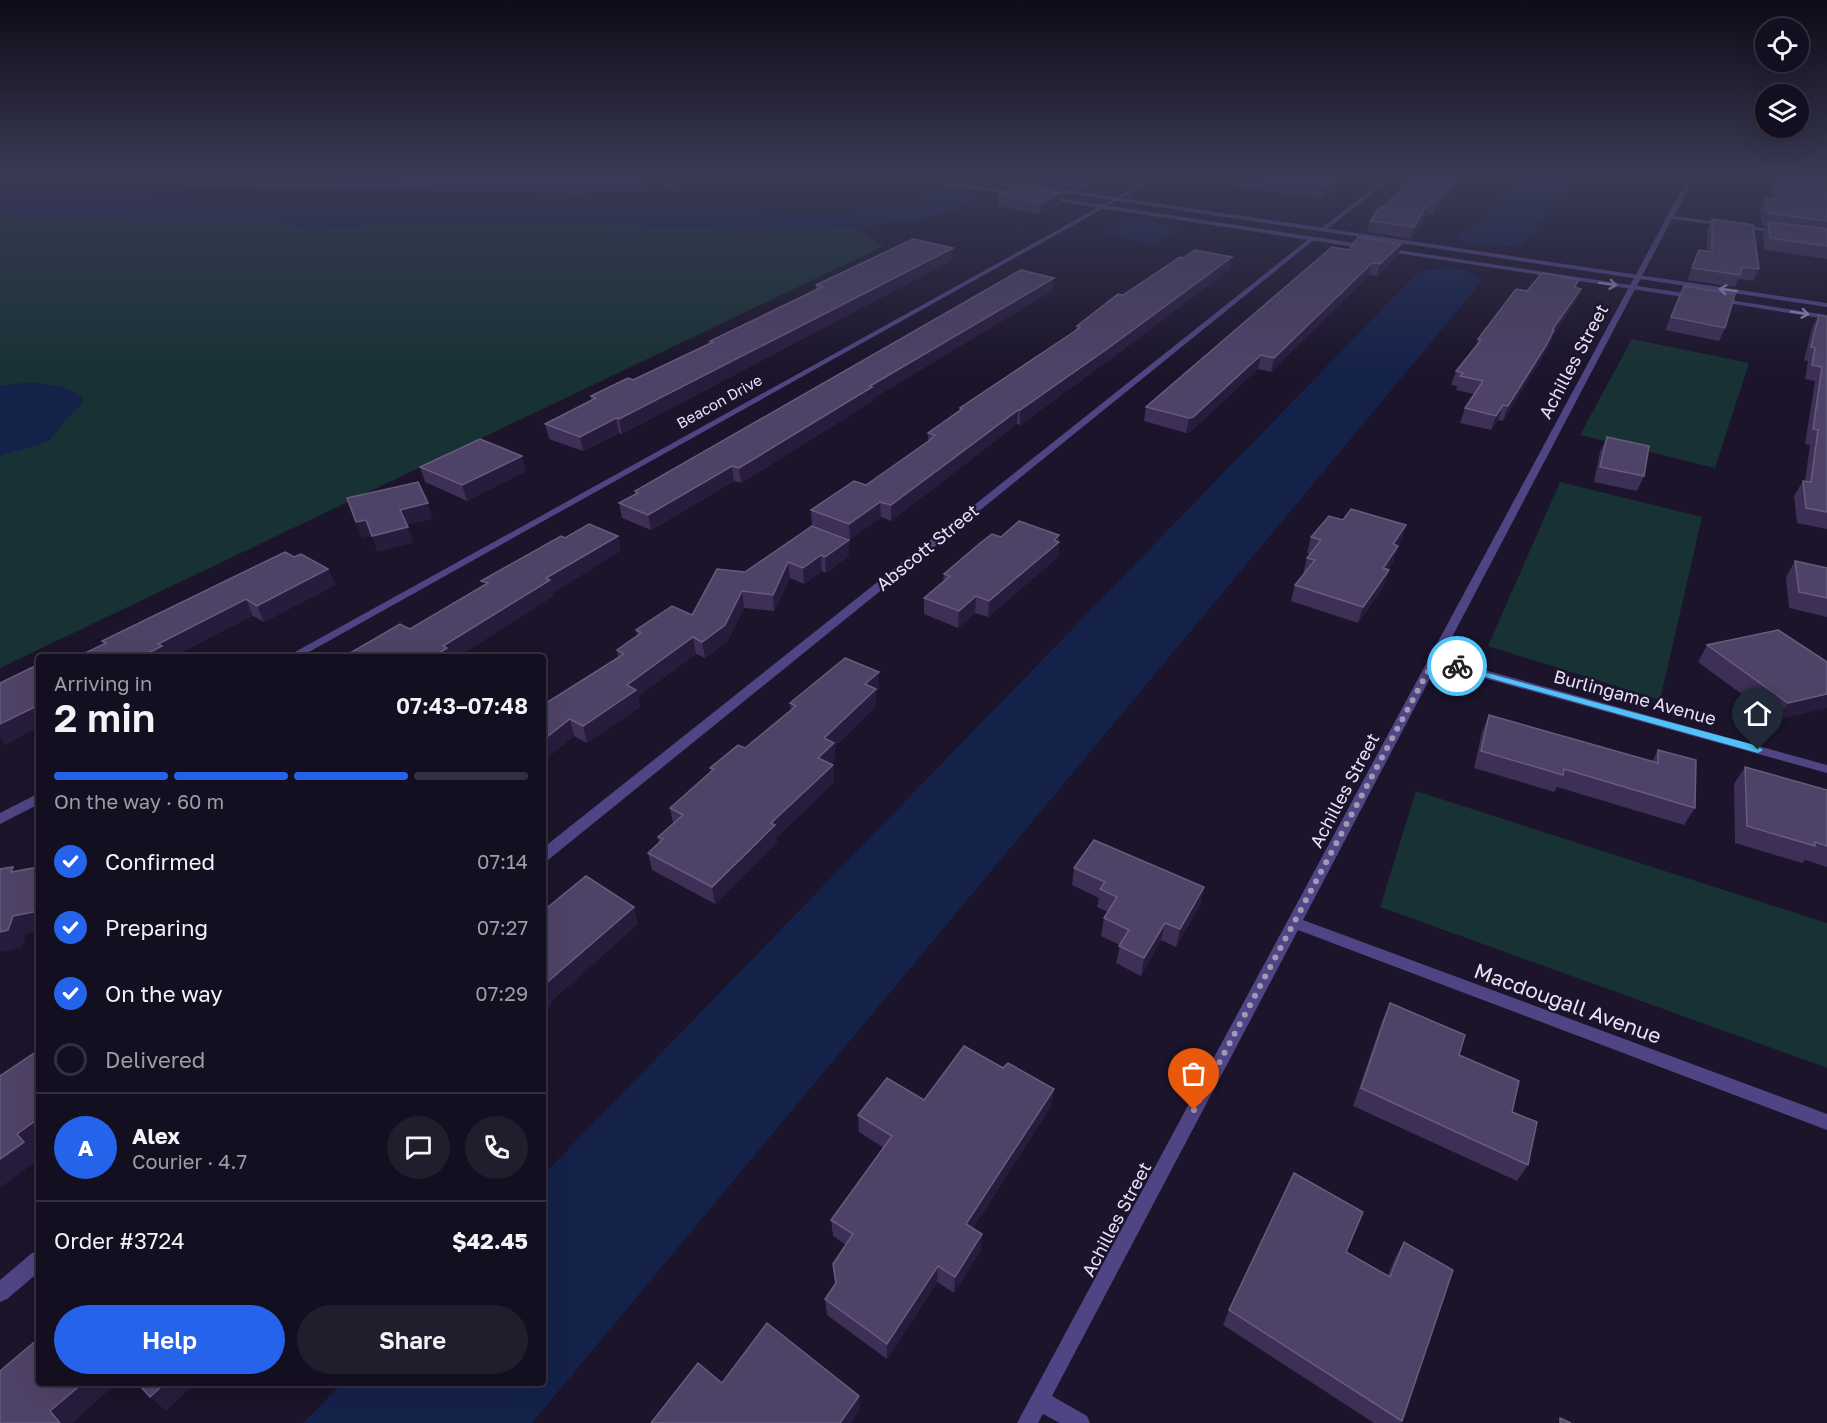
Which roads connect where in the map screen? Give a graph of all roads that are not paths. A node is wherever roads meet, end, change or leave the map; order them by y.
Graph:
1 (1043, 240) edge
2 (1310, 240) edge
3 (1323, 240) edge
4 (1386, 240) edge
5 (1658, 240) edge
6 (1635, 282) junction
7 (1701, 298) edge
8 (1713, 300) edge
9 (1827, 305) edge
10 (1827, 317) edge
11 (297, 654) edge
12 (1434, 660) junction
13 (1827, 769) edge
14 (36, 800) edge
15 (0, 819) edge
16 (546, 854) edge
17 (1294, 923) junction
18 (1827, 1122) edge
19 (36, 1262) edge
20 (0, 1292) edge
21 (1039, 1400) junction
22 (1027, 1423) edge
23 (1080, 1423) edge

1 - 11 street, Beacon Drive
2 - 16 street, Abscott Street
3 -> 6 street
4 - 6 street
5 - 6 street, Achilles Street
6 - 7 street
9 -> 6 street
6 - 12 street, Achilles Street
8 -> 10 street
12 - 13 street, Burlingame Avenue
12 - 17 street, Achilles Street
14 - 15 street
17 - 18 street, Macdougall Avenue
17 - 21 street, Achilles Street
19 - 20 street
21 - 22 street, Achilles Street
21 - 23 street

